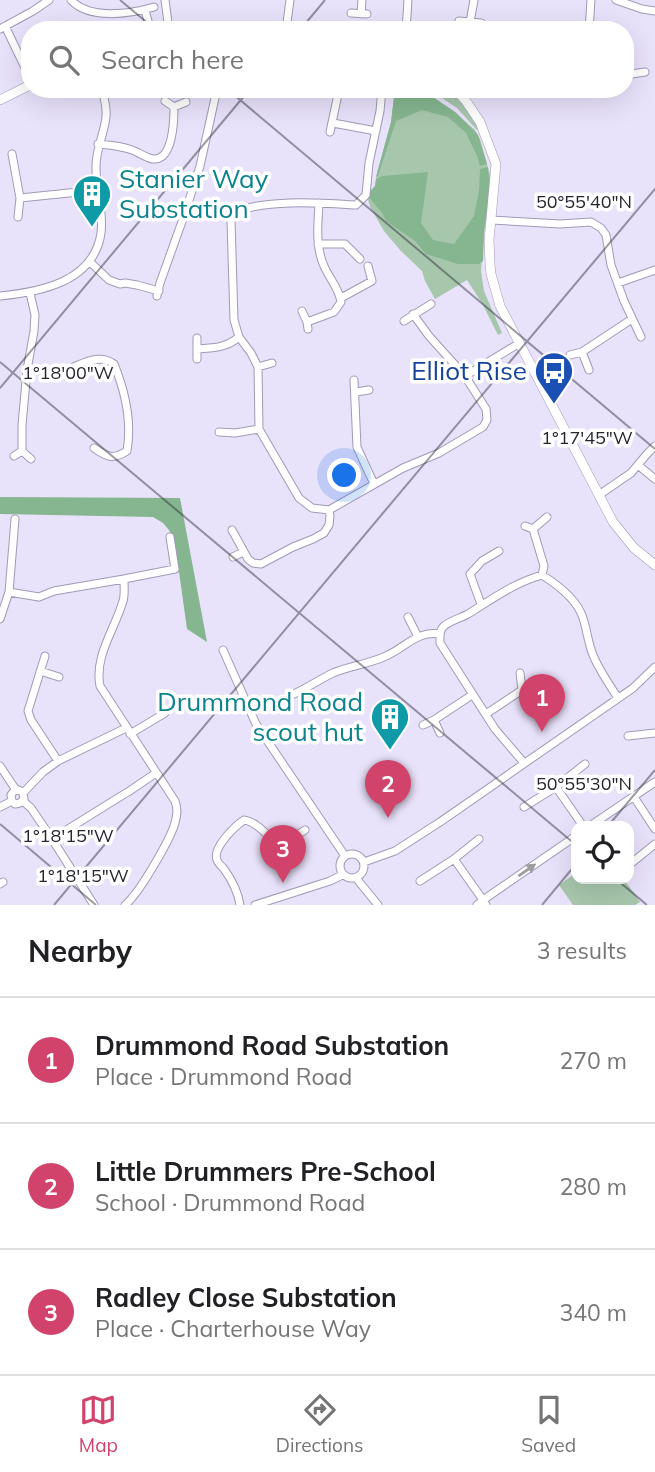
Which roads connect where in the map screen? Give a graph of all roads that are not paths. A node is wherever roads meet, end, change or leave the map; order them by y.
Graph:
1 (49, 0) edge
2 (71, 0) edge
3 (165, 0) edge
4 (290, 0) edge
5 (362, 0) edge
6 (408, 0) edge
7 (474, 0) edge
8 (591, 0) edge
9 (616, 0) edge
10 (645, 0) edge
11 (154, 7) dead end
12 (642, 9) junction
13 (145, 10) junction
14 (655, 11) edge
15 (352, 13) dead end
16 (148, 21) dead end
17 (168, 21) edge
18 (287, 21) edge
19 (407, 21) edge
20 (471, 21) edge
21 (590, 21) edge
22 (2, 28) edge
23 (21, 62) edge
24 (634, 71) edge
25 (645, 72) dead end
26 (21, 90) edge
27 (103, 98) edge
28 (215, 98) edge
29 (381, 98) edge
30 (463, 98) edge
31 (337, 99) dead end
32 (0, 100) edge
33 (164, 101) dead end
34 (186, 102) dead end
35 (174, 107) junction
36 (333, 123) junction
37 (376, 131) junction
38 (330, 132) dead end
39 (98, 144) junction
40 (12, 154) dead end
41 (98, 190) junction
42 (20, 198) junction
43 (319, 203) junction
44 (18, 217) dead end
45 (491, 220) junction
46 (318, 244) junction
47 (360, 259) dead end
48 (90, 262) junction
49 (368, 266) dead end
50 (655, 270) edge
51 (618, 283) junction
52 (169, 286) dead end
53 (159, 290) junction
54 (30, 293) junction
55 (0, 296) edge
56 (341, 298) junction
57 (431, 304) dead end
58 (302, 311) dead end
59 (413, 314) junction
60 (632, 319) junction
61 (404, 321) dead end
62 (239, 337) junction
63 (641, 337) dead end
64 (197, 338) dead end
65 (518, 344) junction
66 (197, 349) junction
67 (582, 352) junction
68 (570, 355) dead end
69 (197, 359) dead end
70 (272, 363) dead end
71 (258, 367) junction
72 (27, 370) junction
73 (589, 370) dead end
74 (465, 376) junction
75 (354, 380) dead end
76 (369, 390) dead end
77 (356, 391) junction
78 (260, 429) junction
79 (219, 432) dead end
80 (655, 446) edge
81 (94, 449) dead end
82 (22, 451) junction
83 (14, 456) dead end
84 (106, 456) junction
85 (31, 459) dead end
86 (102, 465) dead end
87 (638, 465) junction
88 (655, 479) edge
89 (374, 484) junction
90 (599, 495) junction
91 (329, 510) junction
92 (547, 517) dead end
93 (16, 519) dead end
94 (232, 530) dead end
95 (170, 537) dead end
96 (499, 551) dead end
97 (243, 552) junction
98 (233, 557) dead end
99 (655, 565) edge
100 (542, 575) junction
101 (124, 579) junction
102 (9, 592) junction
103 (481, 604) junction
104 (408, 617) dead end
105 (0, 619) edge
106 (440, 634) junction
107 (418, 637) junction
108 (223, 650) dead end
109 (45, 656) dead end
110 (655, 667) edge
111 (40, 671) junction
112 (520, 673) dead end
113 (59, 677) dead end
114 (522, 690) junction
115 (472, 695) junction
116 (289, 696) dead end
117 (534, 697) dead end
118 (618, 698) junction
119 (165, 713) dead end
120 (486, 714) junction
121 (434, 720) junction
122 (423, 724) dead end
123 (128, 731) junction
124 (440, 733) dead end
125 (655, 733) edge
126 (627, 736) dead end
127 (58, 761) junction
128 (524, 763) junction
129 (585, 764) dead end
130 (0, 766) edge
131 (156, 773) junction
132 (655, 782) edge
133 (556, 787) junction
134 (21, 795) junction
135 (634, 797) junction
136 (0, 807) edge
137 (524, 807) dead end
138 (580, 821) edge
139 (598, 821) edge
140 (655, 829) edge
141 (305, 830) dead end
142 (52, 839) junction
143 (479, 839) dead end
144 (571, 840) edge
145 (655, 844) edge
146 (345, 856) junction
147 (454, 859) junction
148 (634, 861) edge
149 (364, 862) junction
150 (342, 875) junction
151 (356, 878) junction
152 (420, 881) dead end
153 (482, 903) edge
154 (92, 904) edge
155 (125, 905) edge
156 (240, 905) edge
157 (256, 905) edge
158 (378, 905) edge

1 - 22 street
2 - 13 street
3 - 17 street
4 - 18 street
5 - 15 street
6 - 19 street
7 - 20 street
8 - 21 street
9 - 12 street
10 - 12 street
11 - 13 street
12 - 14 street
13 - 16 street
22 - 23 street
24 - 25 street
26 - 32 street
27 - 39 street
28 - 53 street
29 - 37 street
30 - 45 street
31 - 36 street
33 - 35 street
34 - 35 street
35 - 39 street
36 - 37 street
36 - 38 street
37 - 43 street
39 - 41 street
40 - 42 street
41 - 42 street
41 - 48 street
42 - 44 street
43 - 46 street
43 - 62 street
45 - 51 street
45 - 65 street
46 - 47 street
46 - 56 street
48 - 53 street
48 - 54 street
49 - 56 street
50 - 51 street
51 - 60 street
52 - 53 street
54 - 55 street
54 - 72 street
56 - 58 street
57 - 59 street
59 - 61 street
59 - 74 street
60 - 63 street
60 - 67 street
62 - 66 street
62 - 71 street
64 - 66 street
65 - 74 street
65 - 90 street
66 - 69 street
67 - 68 street
67 - 73 street
70 - 71 street
71 - 78 street
72 - 82 street
72 - 84 street
74 - 89 street
75 - 77 street
76 - 77 street
77 - 89 street
78 - 79 street
78 - 91 street
80 - 87 street
81 - 84 street
82 - 83 street
82 - 85 street
84 - 86 street
87 - 88 street
87 - 90 street
89 - 91 street
90 - 99 street
91 - 97 street
92 - 100 street
93 - 102 street
94 - 97 street
95 - 101 street
96 - 103 street
97 - 98 street
100 - 103 street
100 - 118 street
101 - 102 street
101 - 123 street
102 - 105 street
103 - 106 street
104 - 107 street
106 - 107 street
106 - 115 street
107 - 116 street
108 - 146 street
109 - 111 street
110 - 118 street
111 - 113 street
111 - 127 street
112 - 114 street
114 - 117 street
114 - 120 street
115 - 120 street
115 - 121 street
118 - 128 street
119 - 123 street
120 - 128 street
121 - 122 street
121 - 124 street
123 - 127 street
123 - 131 street
125 - 126 street
127 - 134 street
128 - 149 street
129 - 133 street
130 - 134 street
131 - 142 street
131 - 155 street
132 - 135 street
133 - 137 street
133 - 138 street
134 - 136 street
134 - 142 street
135 - 139 street
135 - 140 street
141 - 156 street
142 - 154 street
143 - 147 street
153 -> 144 street
145 - 148 street
146 - 149 street
146 - 150 street
147 - 152 street
147 - 153 street
149 - 151 street
150 - 151 street
150 - 157 street
151 - 158 street

